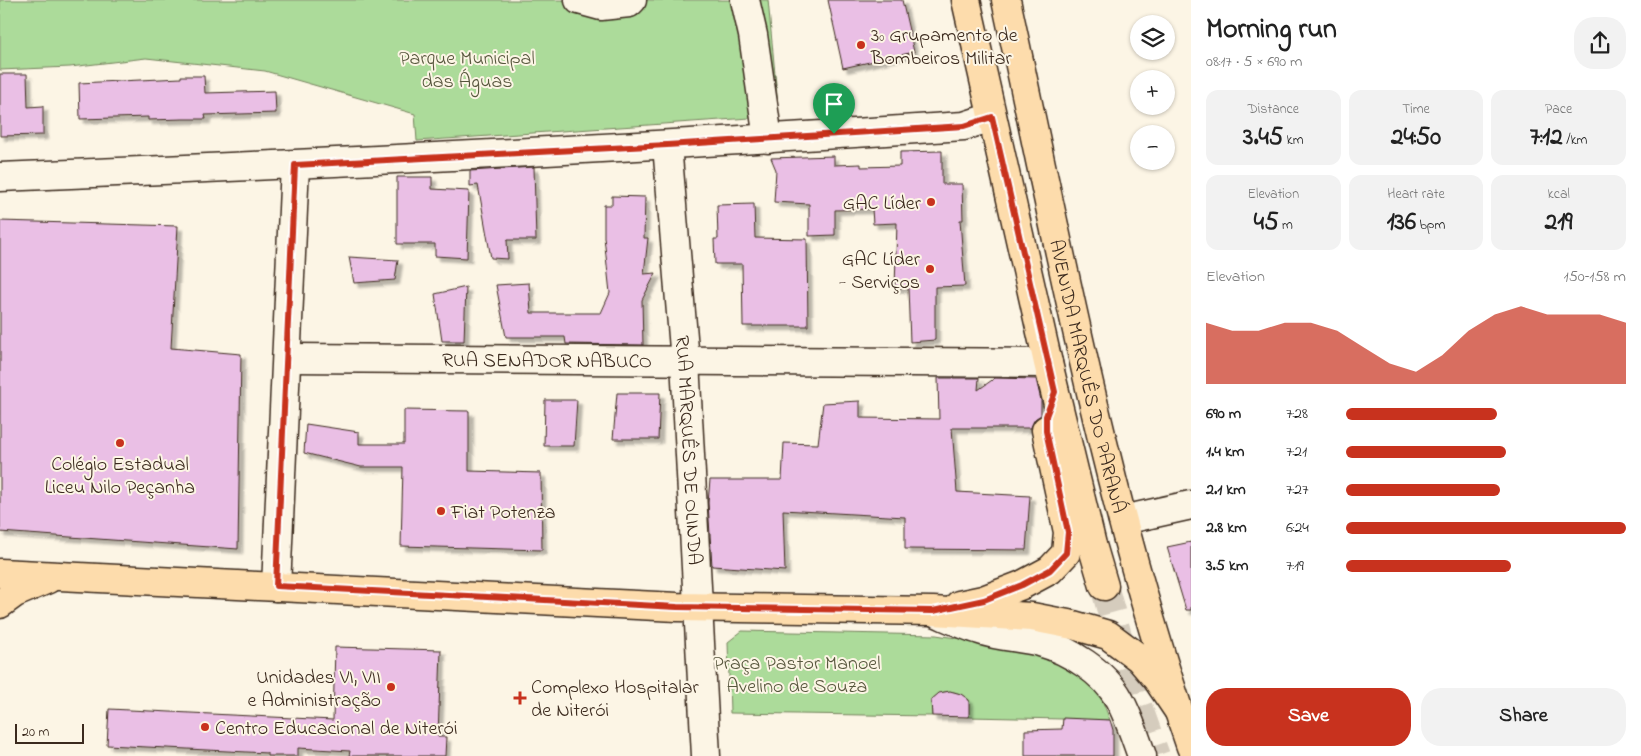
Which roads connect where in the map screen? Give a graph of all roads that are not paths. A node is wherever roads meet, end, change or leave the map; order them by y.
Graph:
1 (579, 0) edge
2 (632, 0) edge
3 (745, 0) edge
4 (966, 0) edge
5 (1006, 0) edge
6 (1030, 110) junction
7 (992, 117) junction
8 (768, 139) junction
9 (667, 145) junction
10 (295, 165) junction
11 (0, 177) edge
12 (287, 358) junction
13 (685, 361) junction
14 (1048, 363) junction
15 (1055, 392) junction
16 (1191, 505) edge
17 (1123, 520) junction
18 (0, 573) edge
19 (54, 576) junction
20 (276, 586) junction
21 (1104, 586) tunnel mouth
22 (0, 604) edge
23 (698, 607) junction
24 (933, 611) junction
25 (1186, 730) edge
26 (706, 756) edge
27 (1142, 756) edge

1 - 2 street
3 - 8 street
4 - 7 main road, AVENIDA MARQUÊS DO PARANÁ
5 - 6 main road, AVENIDA MARQUÊS DO PARANÁ
6 - 7 main road
6 - 17 main road, AVENIDA MARQUÊS DO PARANÁ
7 - 8 street
7 - 14 main road, AVENIDA MARQUÊS DO PARANÁ
8 - 9 street
9 - 10 street
9 - 13 street, RUA MARQUÊS DE OLINDA
10 - 11 street
10 - 12 street
12 - 13 street, RUA SENADOR NABUCO
12 - 20 street
13 - 14 street, RUA SENADOR NABUCO
13 - 23 street, RUA MARQUÊS DE OLINDA
14 - 15 main road, AVENIDA MARQUÊS DO PARANÁ
15 - 21 main road, AVENIDA MARQUÊS DO PARANÁ
15 - 24 main road
16 - 17 street
17 - 25 main road, AVENIDA MARQUÊS DO PARANÁ
18 - 19 main road
19 - 20 main road
19 - 22 main road
20 - 23 main road
23 - 24 main road
23 - 26 street, RUA MARQUÊS DE OLINDA
24 - 25 main road
24 - 27 street

